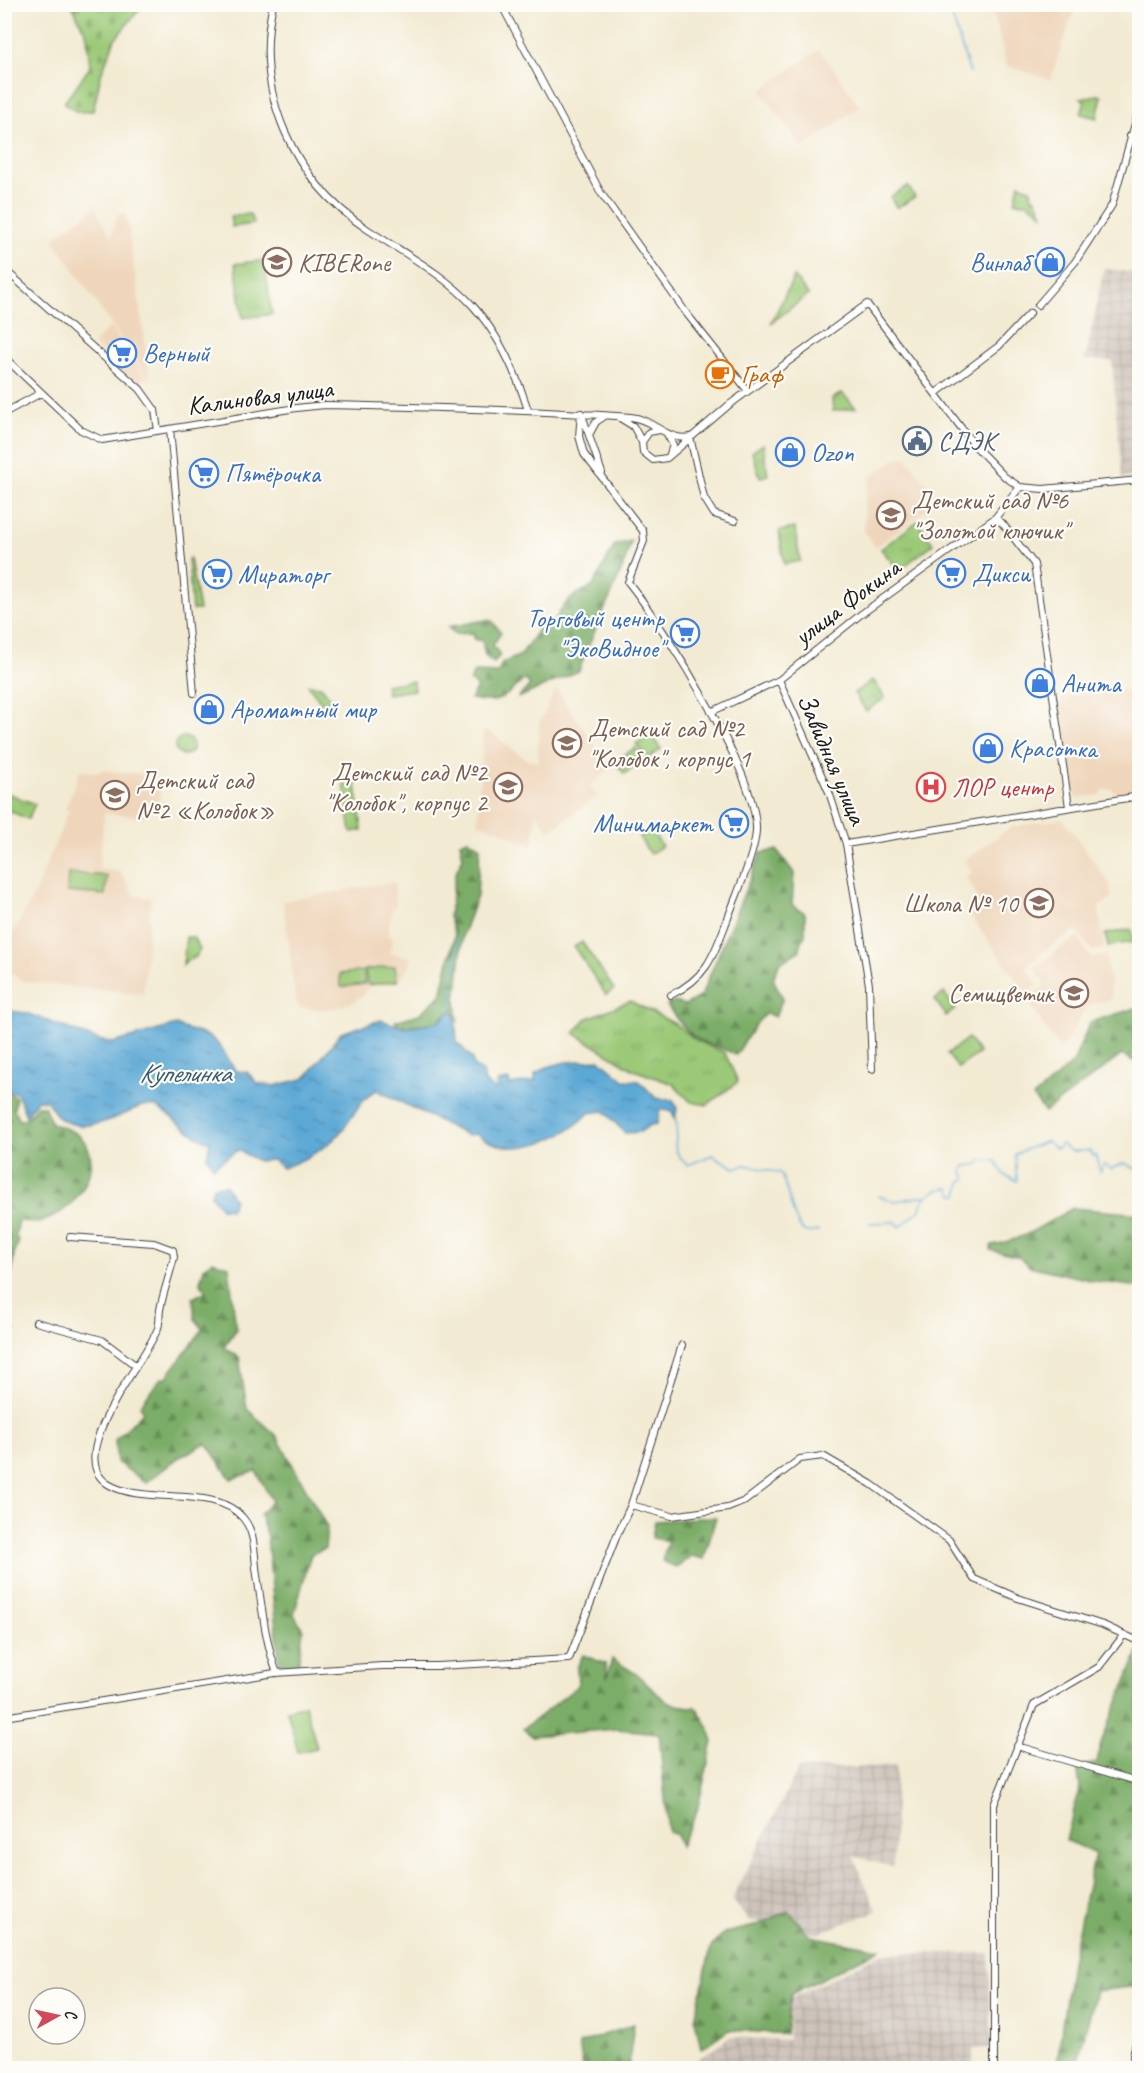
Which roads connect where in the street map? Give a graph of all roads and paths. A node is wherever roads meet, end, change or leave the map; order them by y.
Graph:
1 (273, 4) edge
2 (501, 4) edge
3 (1140, 106) edge
4 (1130, 136) junction
5 (1140, 140) edge
6 (4, 269) edge
7 (1038, 305) dead end
8 (1030, 313) dead end
9 (4, 357) edge
10 (748, 391) junction
11 (41, 393) junction
12 (936, 393) junction
13 (528, 410) junction
14 (4, 413) edge
15 (581, 413) junction
16 (605, 416) junction
17 (617, 417) junction
18 (170, 429) junction
19 (158, 431) junction
20 (664, 431) junction
21 (590, 433) junction
22 (690, 437) junction
23 (642, 442) junction
24 (670, 454) junction
25 (603, 477) junction
26 (1140, 480) edge
27 (1020, 487) junction
28 (995, 518) junction
29 (735, 521) dead end
30 (779, 680) junction
31 (194, 693) dead end
32 (711, 712) junction
33 (1140, 796) edge
34 (1069, 807) junction
35 (846, 844) junction
36 (671, 995) dead end
37 (873, 1069) dead end
38 (70, 1238) dead end
39 (36, 1322) dead end
40 (682, 1345) dead end
41 (135, 1365) junction
42 (631, 1505) junction
43 (1123, 1636) junction
44 (1140, 1642) edge
45 (277, 1673) junction
46 (4, 1718) edge
47 (1017, 1746) junction
48 (1140, 1782) edge
49 (1140, 2026) edge
50 (993, 2068) edge
51 (1134, 2068) edge

1 - 13 street
2 - 10 street
3 - 4 street
4 - 5 street
4 - 7 street
6 - 19 street
8 - 12 street
9 - 11 street, Калиновая улица
10 - 12 street
10 - 22 street
11 - 14 street
11 - 19 street, Калиновая улица
12 - 27 street
13 - 15 street, Калиновая улица
13 - 18 street, Калиновая улица
15 - 16 street, Калиновая улица
15 - 21 street
15 - 25 street
16 - 17 street, Калиновая улица
16 - 21 street
17 - 20 street, Калиновая улица
17 - 23 street
18 - 19 street, Калиновая улица
18 - 31 street
20 - 22 street, Калиновая улица
20 - 23 street
20 - 24 street
21 - 25 street
22 - 24 street
22 - 29 street
23 - 24 street
25 - 32 street
26 - 27 street
27 - 28 street, улица Фокина
28 - 30 street, улица Фокина
28 - 34 street
30 - 32 street, улица Фокина
30 - 35 street, Завидная улица
32 - 36 street
33 - 34 street, Завидная улица
34 - 35 street, Завидная улица
35 - 37 street
38 - 41 street
39 - 41 street
40 - 42 street
41 - 45 street
42 - 43 street
42 - 45 street
43 - 44 street
43 - 47 street
45 - 46 street
47 - 48 street
47 - 50 street
49 - 51 street

